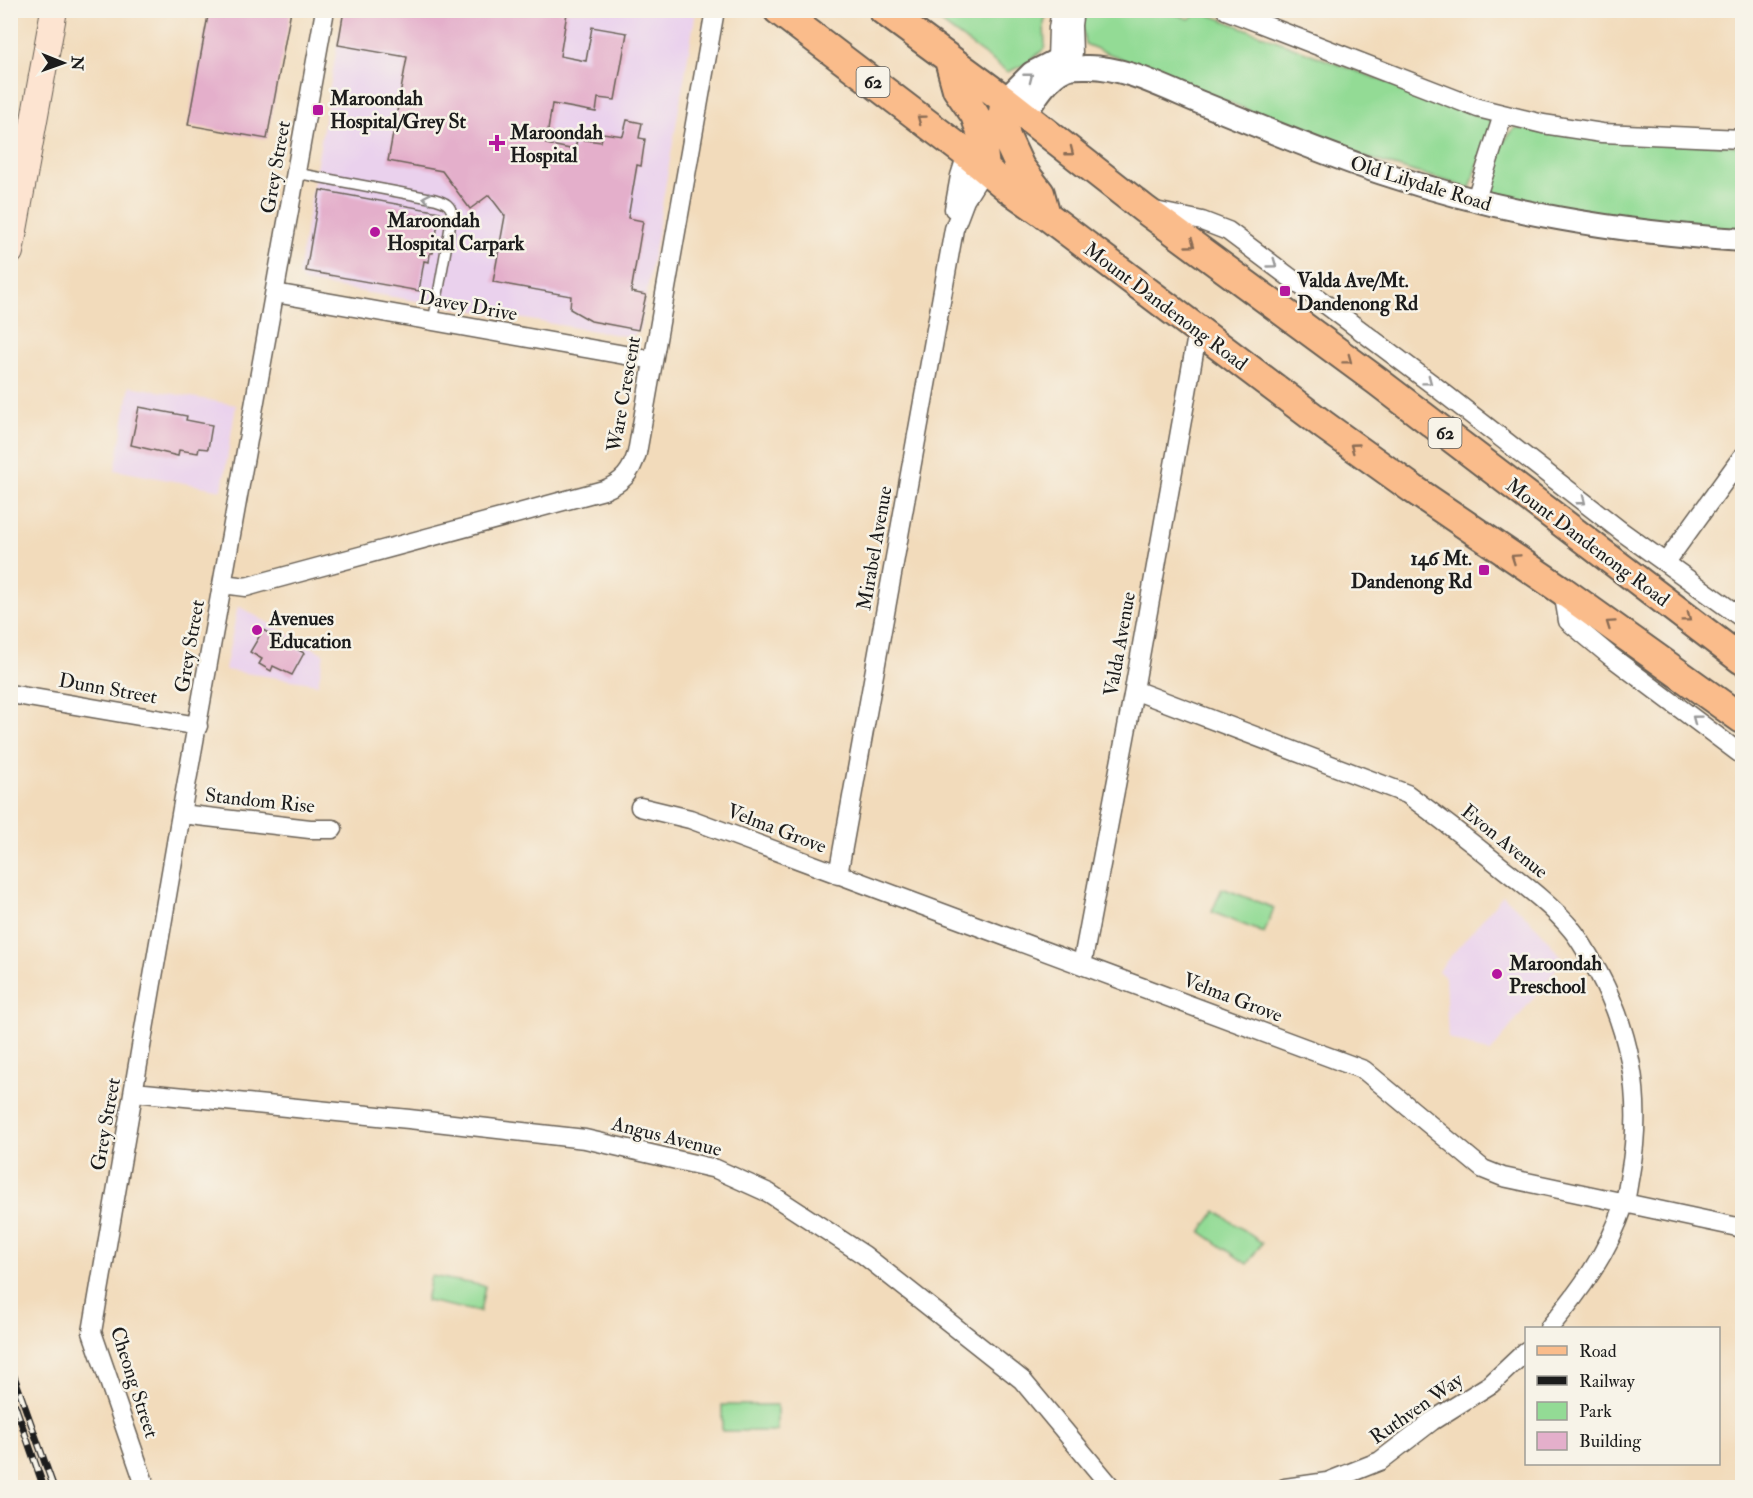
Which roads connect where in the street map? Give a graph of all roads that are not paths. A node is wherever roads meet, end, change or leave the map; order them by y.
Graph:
1 (54, 10) edge
2 (326, 10) edge
3 (715, 10) edge
4 (778, 10) edge
5 (883, 10) edge
6 (1061, 10) edge
7 (1074, 10) edge
8 (1226, 10) edge
9 (949, 60) junction
10 (1065, 60) junction
11 (1014, 108) junction
12 (1503, 115) junction
13 (1743, 139) edge
14 (985, 148) junction
15 (296, 173) junction
16 (1475, 202) junction
17 (1144, 209) junction
18 (1046, 215) junction
19 (1743, 240) edge
20 (10, 252) edge
21 (275, 293) junction
22 (433, 322) junction
23 (1198, 330) junction
24 (653, 360) junction
25 (1743, 457) edge
26 (1666, 562) junction
27 (223, 584) junction
28 (1563, 591) junction
29 (1743, 618) edge
30 (1743, 660) edge
31 (1134, 690) junction
32 (10, 694) edge
33 (1743, 719) edge
34 (198, 726) junction
35 (1743, 755) edge
36 (640, 807) dead end
37 (182, 814) junction
38 (333, 829) dead end
39 (838, 875) junction
40 (1082, 965) junction
41 (134, 1092) junction
42 (1624, 1204) junction
43 (1743, 1228) edge
44 (98, 1289) joint
45 (1551, 1327) edge
46 (1525, 1353) edge
47 (146, 1488) edge
48 (1113, 1488) edge
49 (1285, 1488) edge

1 - 20 main road
2 - 15 street, Grey Street
3 - 24 street, Ware Crescent
14 -> 4 main road, Mount Dandenong Road / 62
5 - 9 main road, Mount Dandenong Road / 62
6 - 10 street
7 - 10 street
8 - 12 street
9 - 11 main road, Mount Dandenong Road / 62
9 - 14 main road
10 - 11 street, Old Lilydale Road
10 - 16 street, Old Lilydale Road
11 - 14 main road
11 -> 17 main road, Mount Dandenong Road / 62
12 - 13 street
12 - 16 street
14 - 18 main road, Mount Dandenong Road / 62
14 - 18 main road
14 - 39 street, Mirabel Avenue
15 - 21 street, Grey Street
22 -> 15 lane
16 - 19 street, Old Lilydale Road
17 -> 26 street, Mount Dandenong Road
17 -> 30 main road, Mount Dandenong Road / 62
18 - 23 main road, Mount Dandenong Road / 62
21 - 22 street, Davey Drive
21 - 27 street, Grey Street
22 - 24 street, Davey Drive
28 -> 23 main road, Mount Dandenong Road / 62
23 - 31 street, Valda Avenue
24 - 27 street, Ware Crescent
25 - 26 street
26 - 29 street, Mount Dandenong Road
27 - 34 street, Grey Street
33 -> 28 main road, Mount Dandenong Road / 62
35 -> 28 street
31 - 40 street, Valda Avenue
31 - 42 street, Evon Avenue
32 - 34 street, Dunn Street
34 - 37 street, Grey Street
36 - 39 street, Velma Grove
37 - 38 street, Standom Rise
37 - 41 street, Grey Street
39 - 40 street, Velma Grove
40 - 42 street, Velma Grove
41 - 44 street, Grey Street
41 - 48 street, Angus Avenue
42 - 43 street, Velma Grove
42 - 45 street
44 - 47 street, Cheong Street
46 - 49 street, Ruthven Way

